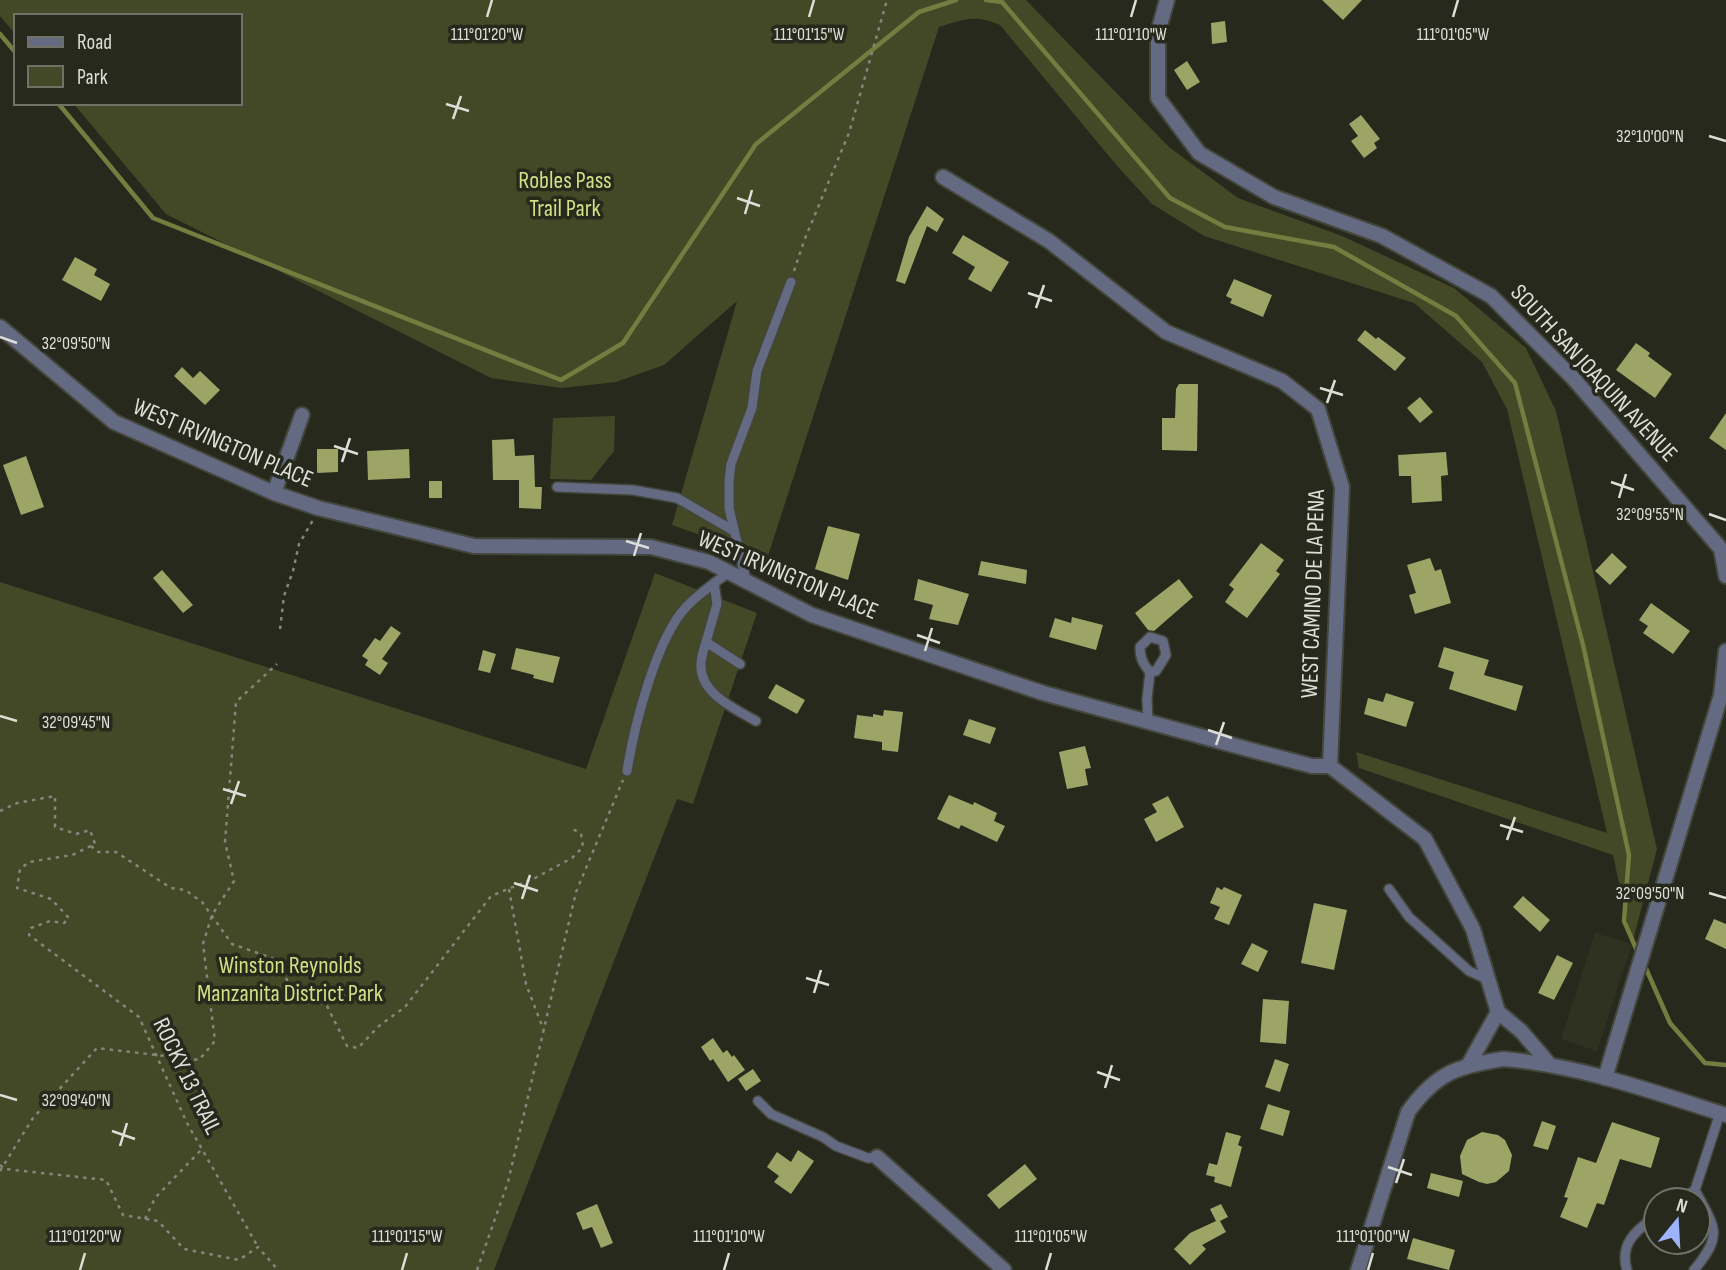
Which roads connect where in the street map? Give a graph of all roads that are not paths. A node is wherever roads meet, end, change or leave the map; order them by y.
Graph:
1 (1167, 0) edge
2 (943, 177) dead end
3 (791, 282) road end
4 (0, 327) edge
5 (302, 415) dead end
6 (557, 487) dead end
7 (274, 493) junction
8 (734, 531) junction
9 (729, 572) junction
10 (1726, 576) edge
11 (746, 580) junction
12 (714, 583) junction
13 (706, 642) junction
14 (1726, 651) edge
15 (740, 664) dead end
16 (1150, 672) dead end
17 (1723, 694) edge
18 (756, 721) dead end
19 (1148, 722) junction
20 (1331, 766) junction
21 (627, 771) road end
22 (1389, 889) dead end
23 (1489, 980) junction
24 (1498, 1012) junction
25 (1469, 1064) junction
26 (1550, 1065) junction
27 (1605, 1079) junction
28 (758, 1101) dead end
29 (1723, 1114) edge
30 (877, 1157) joint
31 (1696, 1186) edge
32 (1712, 1222) edge
33 (1642, 1226) edge
34 (1712, 1245) edge
35 (1004, 1270) edge
36 (1357, 1270) edge
37 (1627, 1270) edge

1 - 10 street, SOUTH SAN JOAQUIN AVENUE
2 - 20 street, WEST CAMINO DE LA PENA
3 - 8 lane
4 - 7 street, WEST IRVINGTON PLACE
5 - 7 street
6 - 8 lane
7 - 9 street, WEST IRVINGTON PLACE
8 - 11 lane
9 - 11 street, WEST IRVINGTON PLACE
9 - 12 lane
11 - 19 street, WEST IRVINGTON PLACE
12 - 13 lane
12 - 21 lane
13 - 15 lane
13 - 18 lane
14 - 17 street
16 - 19 lane
17 - 27 street
19 - 20 street, WEST IRVINGTON PLACE
20 - 23 street, WEST IRVINGTON PLACE
22 - 23 lane
23 - 24 street, WEST IRVINGTON PLACE
24 - 25 street
24 - 26 street
25 - 26 street
25 - 36 street
26 - 27 street
27 - 29 street
28 - 30 lane
29 - 31 lane
30 - 35 street
32 - 34 lane
33 - 37 lane

